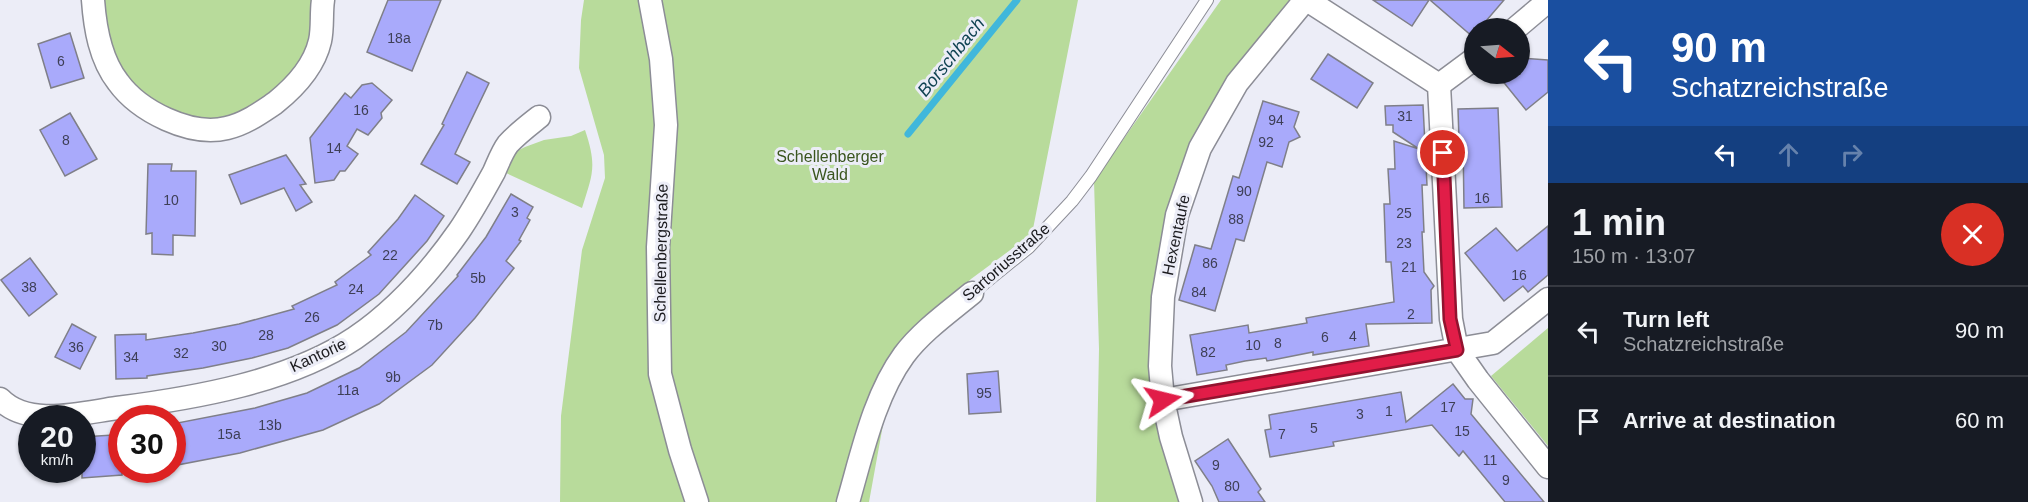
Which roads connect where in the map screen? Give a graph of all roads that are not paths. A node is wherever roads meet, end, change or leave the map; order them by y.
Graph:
1 (93, 0) edge
2 (323, 0) edge
3 (650, 0) edge
4 (1208, 0) edge
5 (1306, 0) edge
6 (1548, 1) edge
7 (1528, 18) edge
8 (1464, 66) edge
9 (1439, 85) junction
10 (539, 117) dead end
11 (972, 293) joint
12 (1548, 299) edge
13 (1457, 350) junction
14 (0, 399) edge
15 (1163, 400) junction
16 (1548, 467) edge
17 (697, 502) edge
18 (848, 502) edge
19 (1191, 502) edge

1 - 2 street
3 - 17 street, Schellenbergstraße
4 - 11 lane, Sartoriusstraße
5 - 9 street
5 - 15 street, Hexentaufe
6 - 7 street
8 - 9 street
9 - 13 street
10 - 14 street, Kantorie
11 - 18 street, Sartoriusstraße
12 - 13 street
13 - 15 street
13 - 16 street
15 - 19 street, Hexentaufe

